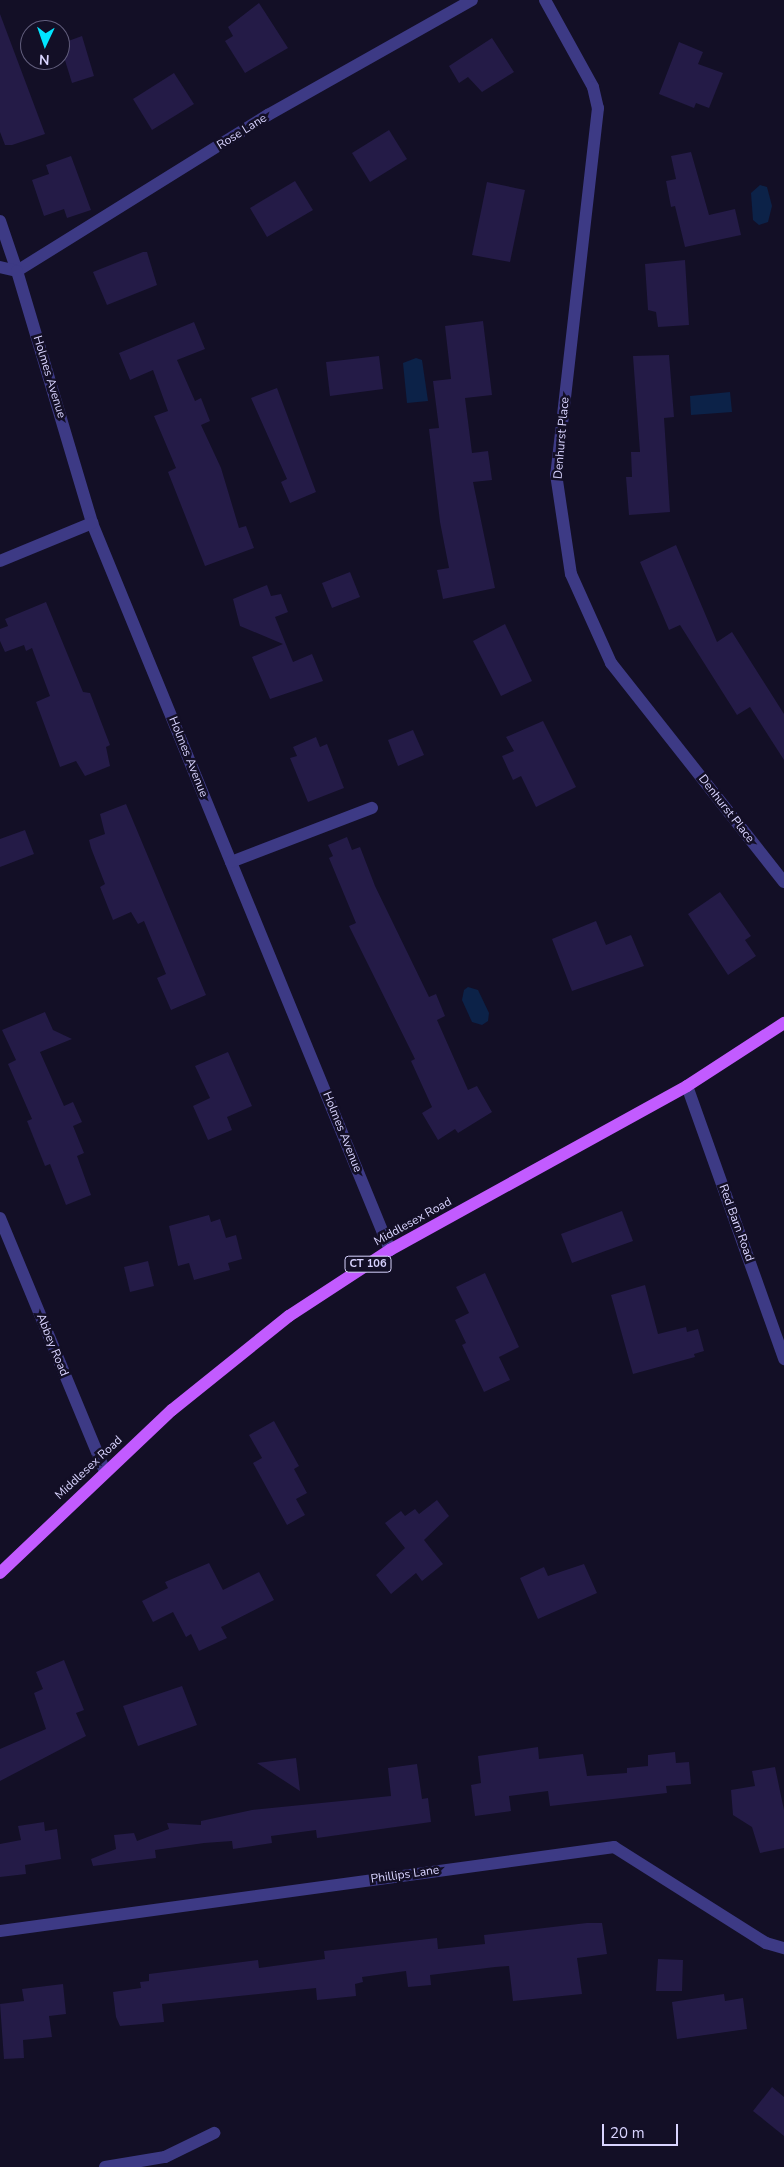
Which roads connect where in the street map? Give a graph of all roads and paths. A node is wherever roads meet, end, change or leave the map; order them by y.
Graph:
1 (472, 0) edge
2 (545, 0) edge
3 (0, 221) edge
4 (0, 267) edge
5 (17, 271) junction
6 (92, 523) junction
7 (0, 561) edge
8 (372, 808) dead end
9 (231, 862) junction
10 (784, 882) edge
11 (784, 1023) edge
12 (687, 1086) junction
13 (0, 1218) edge
14 (390, 1250) junction
15 (784, 1359) edge
16 (105, 1472) junction
17 (0, 1573) edge
18 (0, 1931) edge
19 (784, 1948) edge
20 (214, 2133) dead end
21 (105, 2167) edge

1 - 5 street, Rose Lane
2 - 10 street, Denhurst Place
3 - 5 street, Holmes Avenue
4 - 5 street
5 - 6 street, Holmes Avenue
6 - 7 street
6 - 9 street, Holmes Avenue
8 - 9 street
9 - 14 street, Holmes Avenue
11 - 12 main road, Middlesex Road / CT 106
12 - 14 main road, Middlesex Road / CT 106
12 - 15 street, Red Barn Road
13 - 16 street, Abbey Road
14 - 16 main road, Middlesex Road / CT 106
16 - 17 main road, Middlesex Road / CT 106
18 - 19 street, Phillips Lane
20 - 21 street

